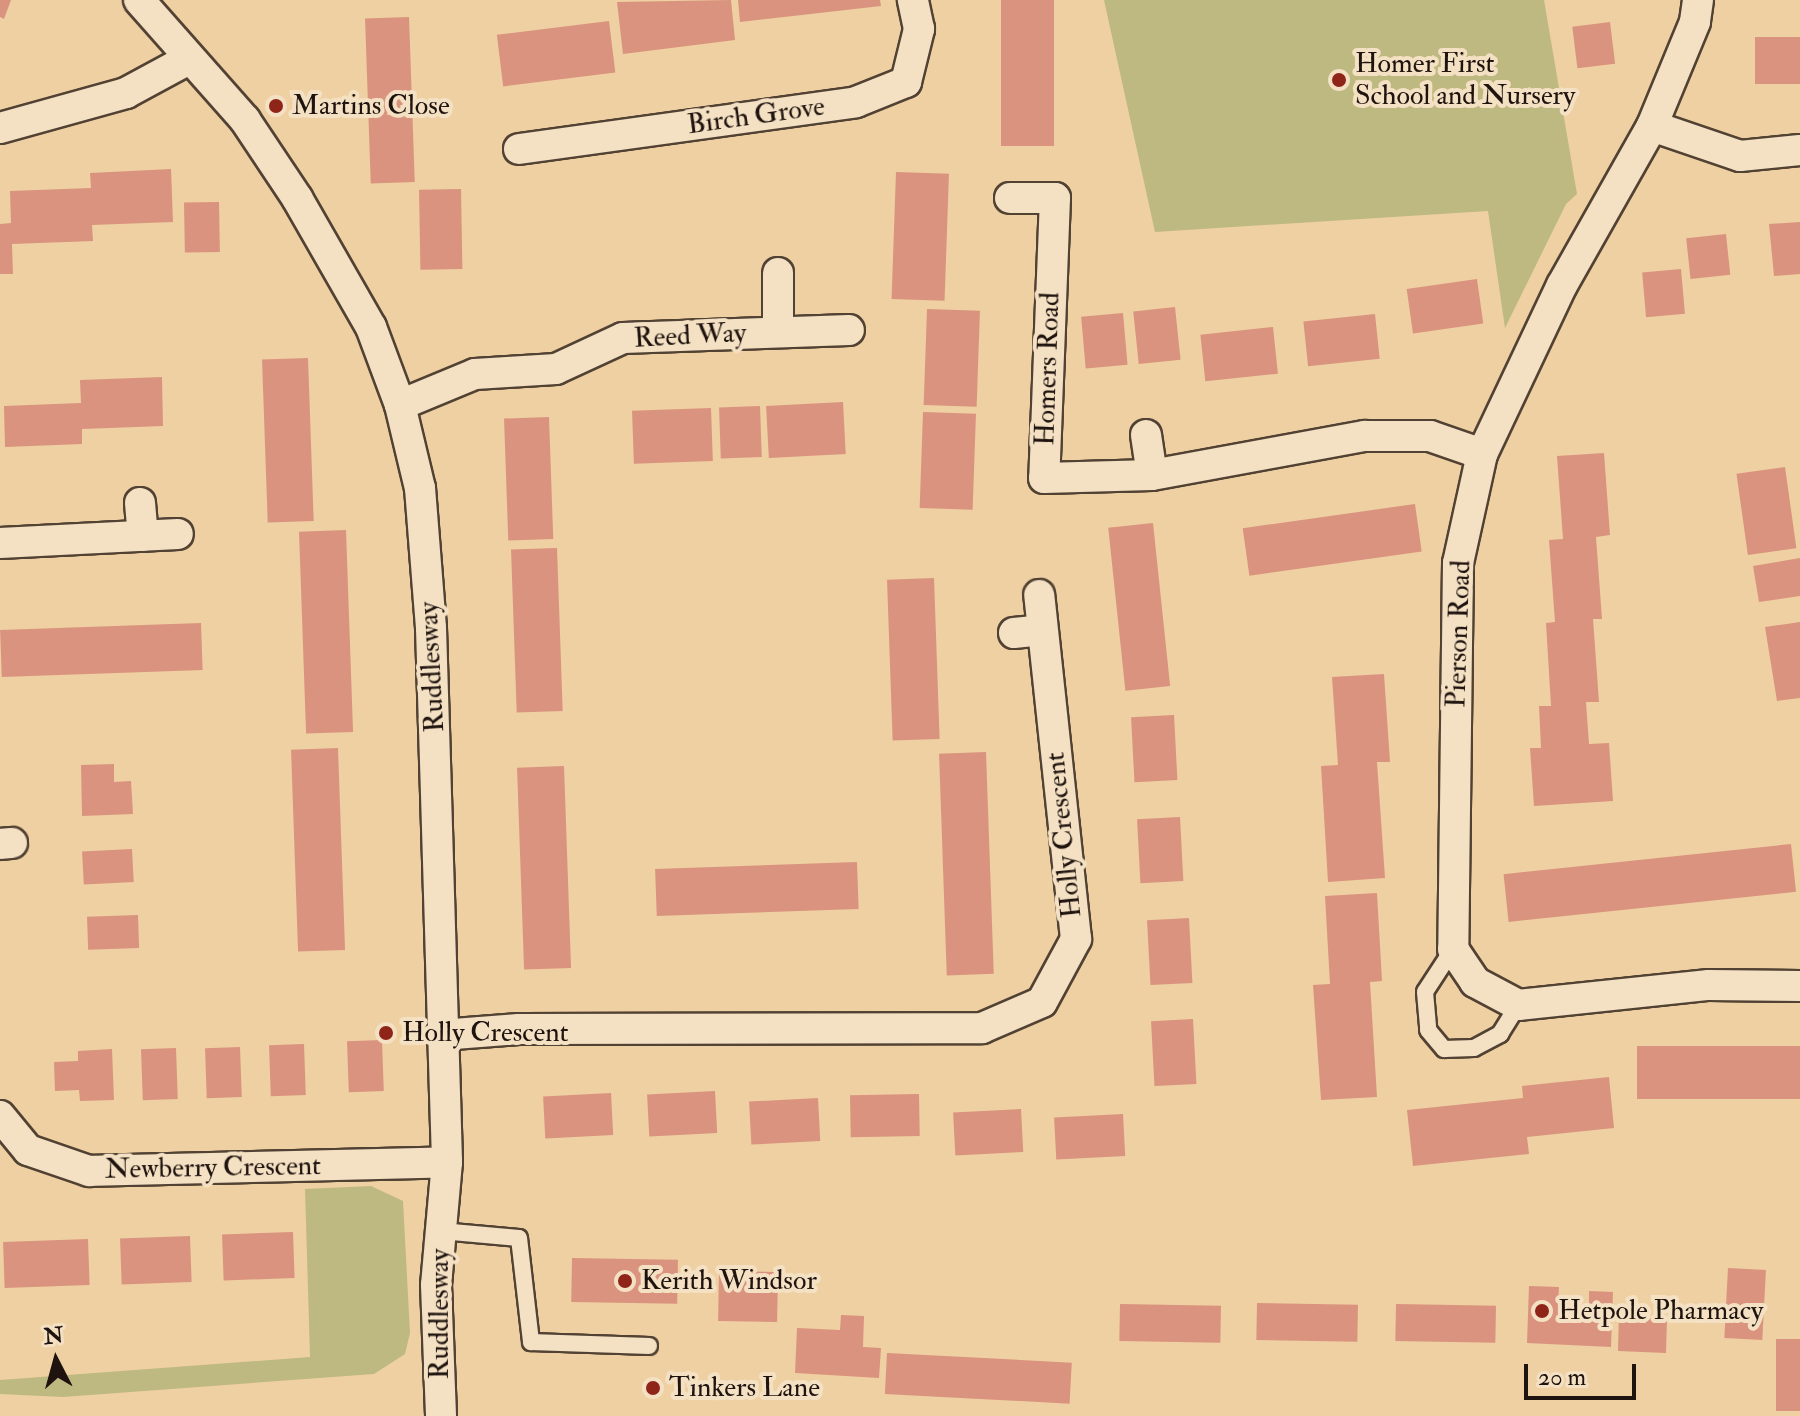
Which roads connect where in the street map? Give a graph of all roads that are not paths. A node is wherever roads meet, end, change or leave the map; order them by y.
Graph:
1 (139, 0) edge
2 (913, 0) edge
3 (1698, 0) edge
4 (189, 59) junction
5 (1652, 126) junction
6 (0, 128) edge
7 (519, 149) dead end
8 (1800, 150) edge
9 (1010, 198) dead end
10 (778, 273) dead end
11 (849, 330) dead end
12 (778, 332) junction
13 (400, 405) junction
14 (1146, 435) dead end
15 (1482, 454) junction
16 (1152, 475) junction
17 (140, 503) dead end
18 (178, 534) dead end
19 (143, 536) junction
20 (0, 543) edge
21 (1039, 595) dead end
22 (1453, 949) junction
23 (1800, 986) edge
24 (1518, 1005) junction
25 (441, 1035) junction
26 (0, 1116) edge
27 (447, 1162) junction
28 (441, 1231) junction
29 (649, 1346) dead end
30 (441, 1416) edge

1 - 4 street, Ruddlesway
2 - 7 street, Birch Grove
3 - 5 street, Pierson Road
4 - 6 street
4 - 13 street, Ruddlesway
5 - 8 street
5 - 15 street, Pierson Road
9 - 16 street, Homers Road
10 - 12 street
11 - 12 street, Reed Way
12 - 13 street, Reed Way
13 - 25 street, Ruddlesway
14 - 16 street
15 - 16 street, Homers Road
15 - 22 street, Pierson Road
17 - 19 street
18 - 19 street
19 - 20 street
21 - 25 street, Holly Crescent
22 - 24 street
22 - 24 lane
23 - 24 street
25 - 27 street, Ruddlesway
26 - 27 street, Newberry Crescent
27 - 28 street, Ruddlesway
28 - 29 lane
28 - 30 street, Ruddlesway

